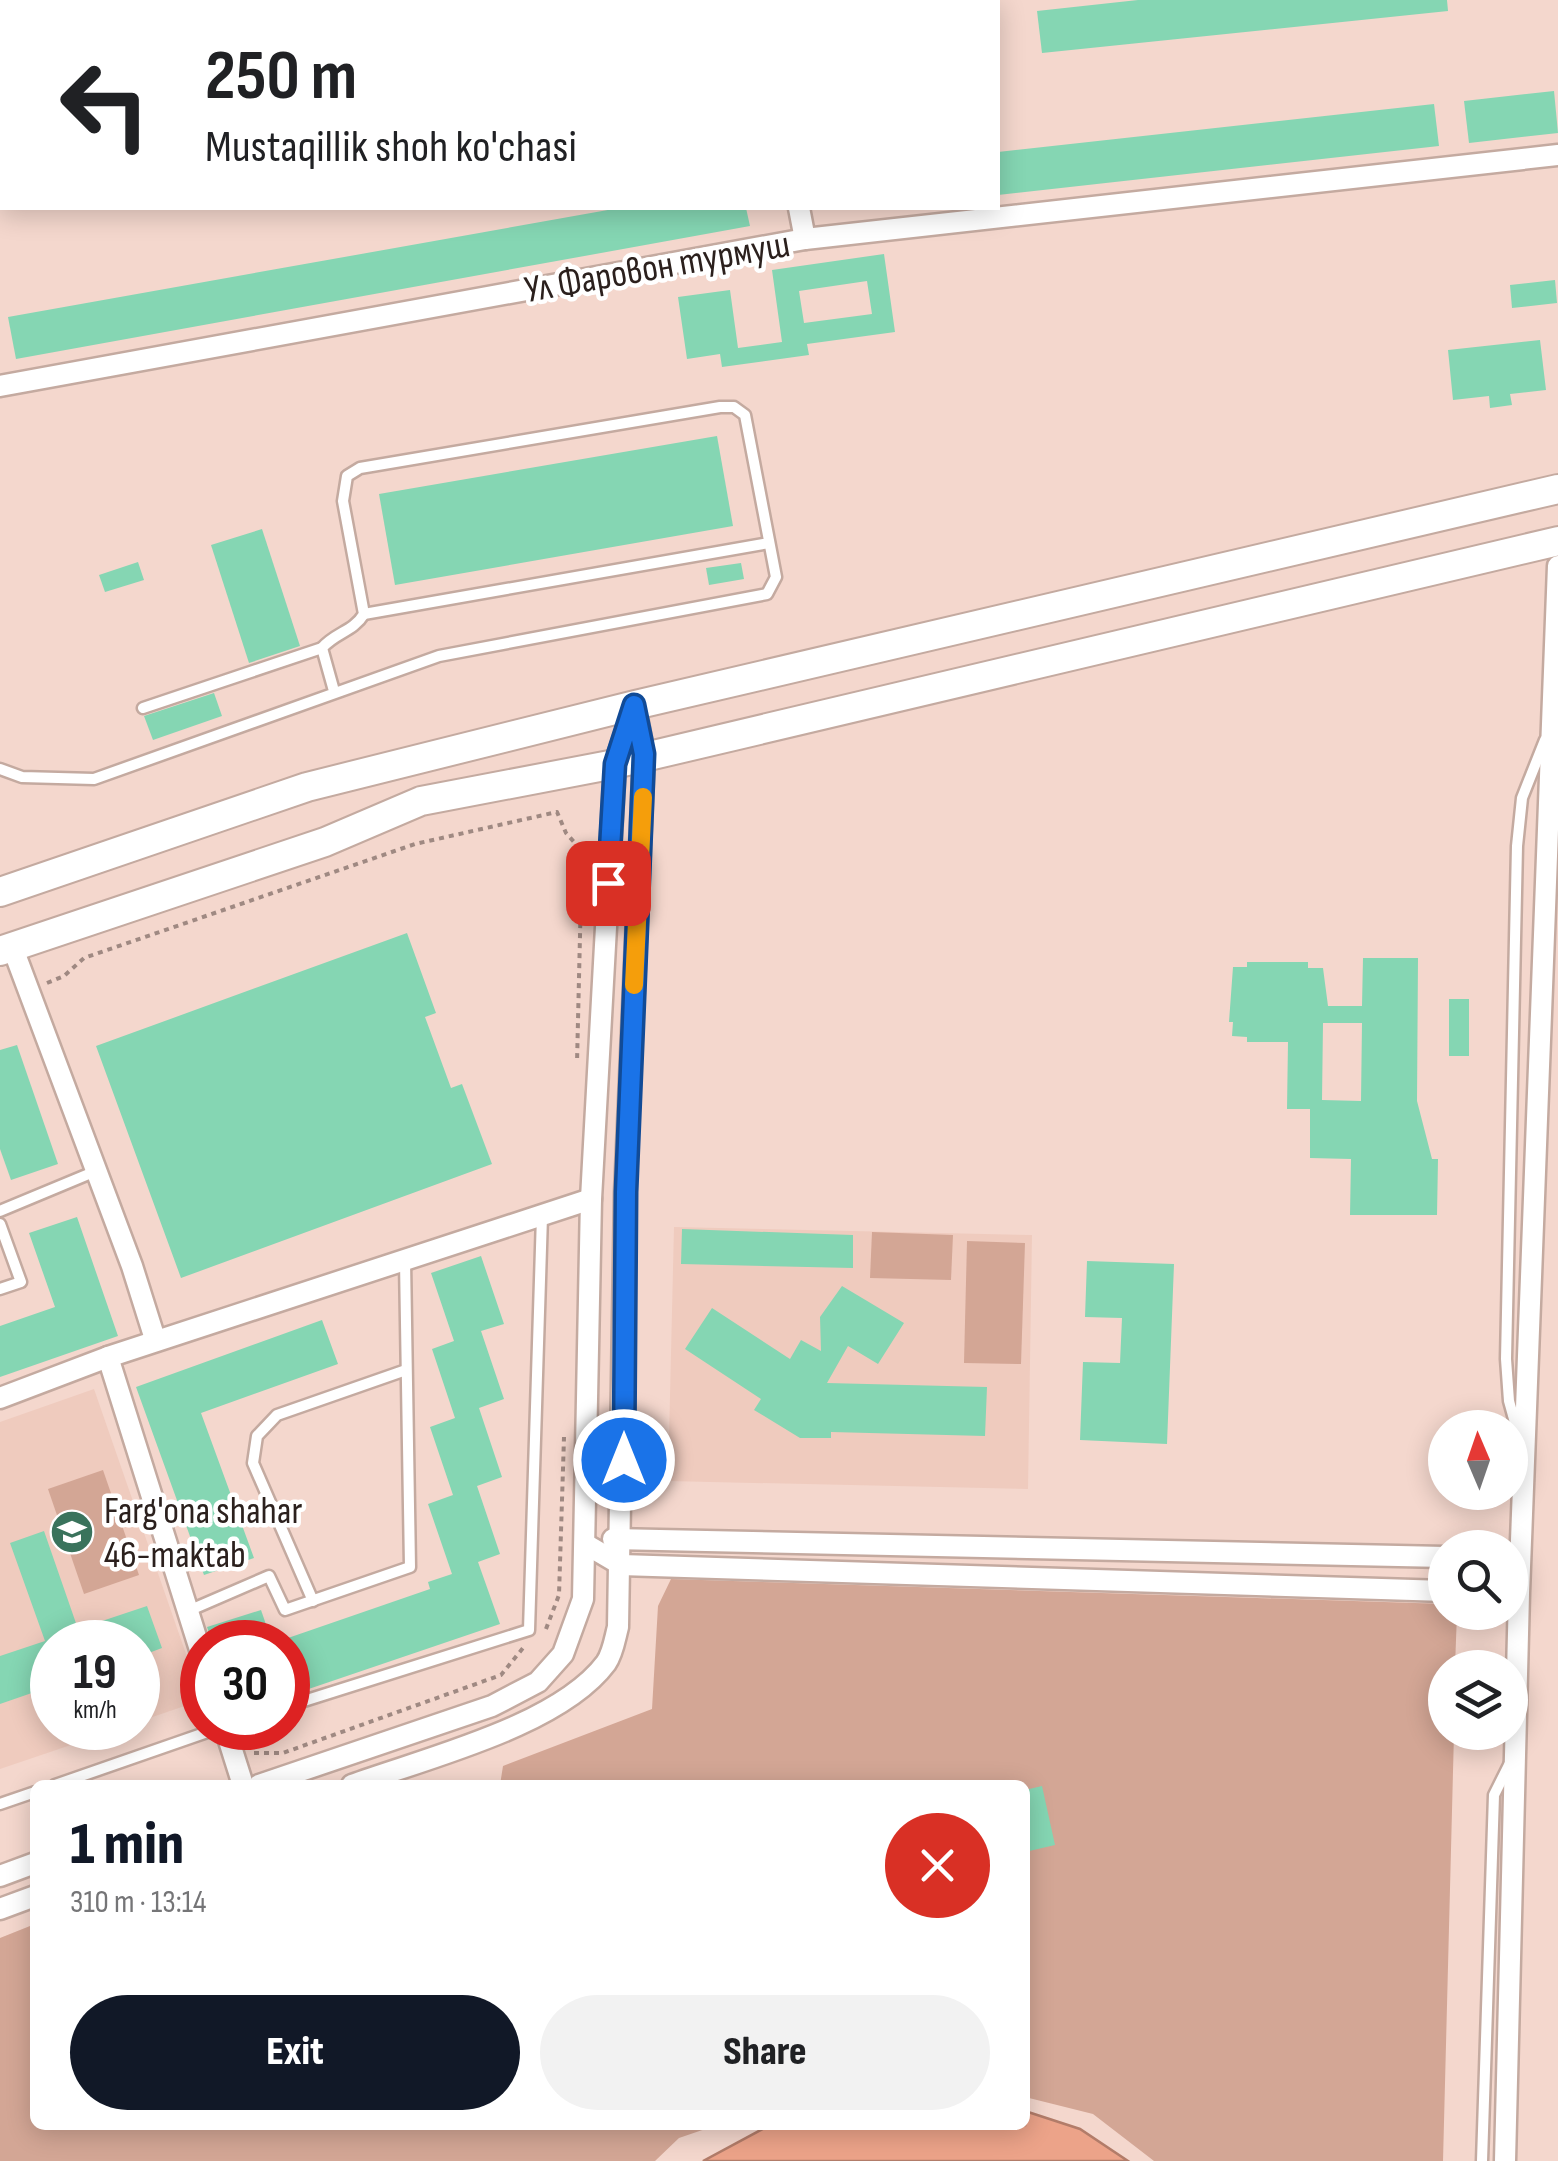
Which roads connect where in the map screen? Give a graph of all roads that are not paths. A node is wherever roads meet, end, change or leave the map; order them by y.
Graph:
1 (1558, 155) edge
2 (800, 210) edge
3 (805, 240) junction
4 (0, 386) edge
5 (1558, 489) edge
6 (1558, 541) edge
7 (769, 543) junction
8 (1558, 566) edge
9 (364, 614) junction
10 (322, 648) junction
11 (334, 691) junction
12 (634, 705) junction
13 (143, 708) dead end
14 (1553, 721) junction
15 (540, 729) junction
16 (644, 754) junction
17 (615, 764) junction
18 (0, 769) edge
19 (529, 780) junction
20 (0, 892) edge
21 (6, 949) edge
22 (97, 1171) junction
23 (591, 1199) junction
24 (0, 1210) edge
25 (542, 1214) junction
26 (0, 1224) edge
27 (405, 1259) junction
28 (0, 1289) edge
29 (154, 1339) junction
30 (108, 1358) junction
31 (406, 1370) junction
32 (0, 1398) edge
33 (1511, 1410) edge
34 (1528, 1437) edge
35 (623, 1537) junction
36 (587, 1545) junction
37 (1428, 1557) edge
38 (622, 1565) junction
39 (1428, 1590) edge
40 (313, 1601) junction
41 (188, 1611) junction
42 (191, 1620) edge
43 (310, 1699) edge
44 (180, 1742) edge
45 (232, 1750) edge
46 (1516, 1750) edge
47 (1517, 1750) edge
48 (70, 1780) edge
49 (242, 1780) edge
50 (273, 1780) edge
51 (365, 1780) edge
52 (30, 1794) edge
53 (0, 1804) edge
54 (30, 1864) edge
55 (2, 1868) edge
56 (30, 1898) edge
57 (0, 1909) edge
58 (1482, 2161) edge
59 (1506, 2161) edge

1 - 3 street, Ул Фаровон турмуш
2 - 3 street
3 - 4 street, Ул Фаровон турмуш
5 - 12 street
6 - 16 street
7 - 9 lane
7 - 9 lane
7 - 11 lane
8 - 14 street
9 - 10 lane
10 - 11 lane
10 - 13 lane
11 - 18 lane
12 - 15 street
12 - 16 street
12 - 17 street
14 - 33 lane
14 - 34 street
15 - 19 street
15 - 20 street
16 - 17 street
16 - 35 street
17 - 19 street
17 - 23 street
19 - 21 street
21 - 22 street
22 - 24 lane
22 - 29 street
23 - 25 street
23 - 36 street
25 - 27 street
25 - 43 lane
26 - 28 lane
27 - 29 street
27 - 31 lane
29 - 30 street
30 - 32 street
30 - 41 street
31 - 40 lane
31 - 40 lane
35 - 36 street
35 - 37 street
35 - 38 street
36 - 38 street
36 - 50 street
38 - 39 street
38 - 51 street
40 - 41 lane
41 - 42 street
44 - 48 lane
45 - 49 street
46 - 58 lane
47 - 59 street
52 - 53 lane
54 - 55 street
56 - 57 street

